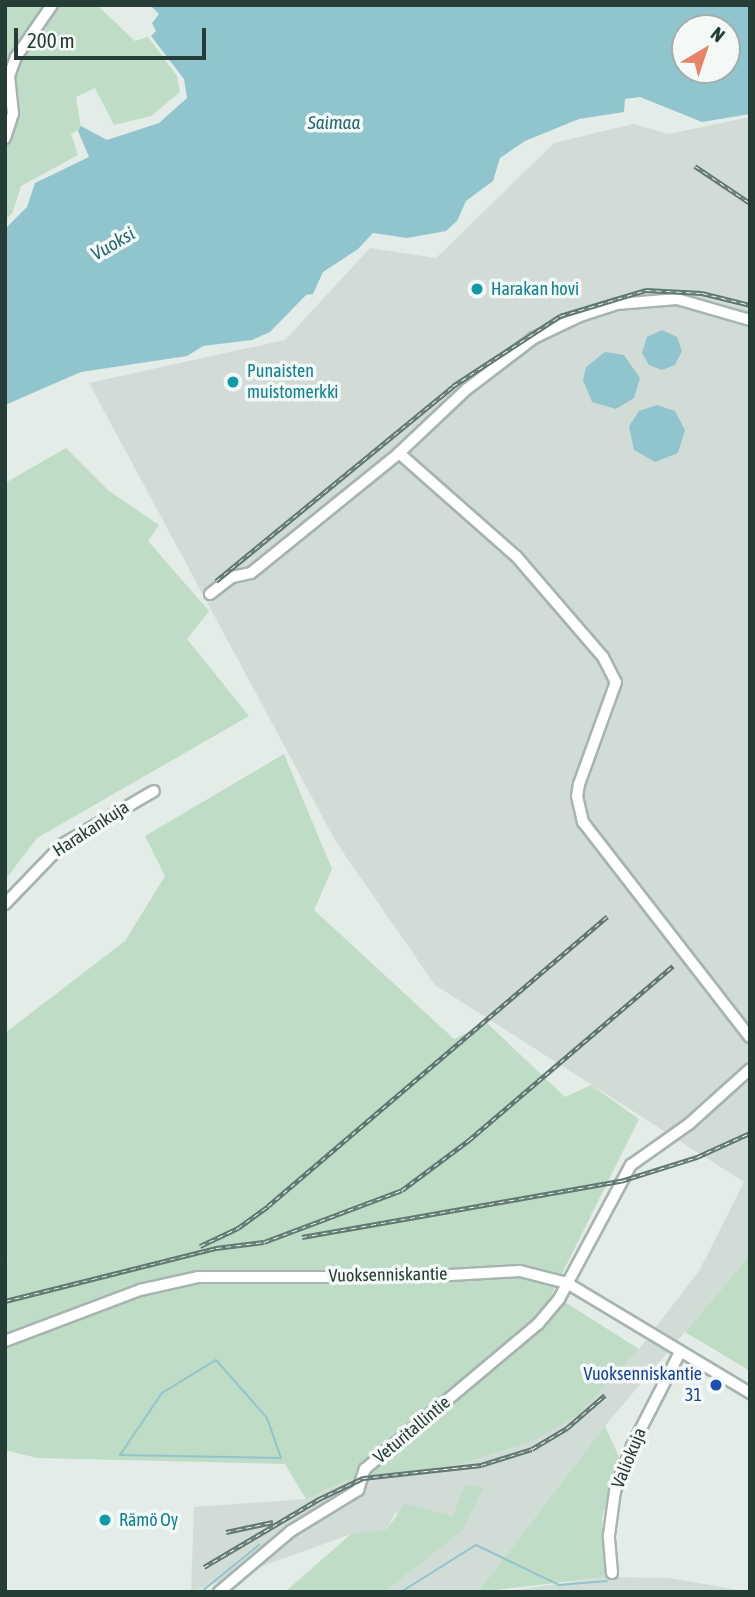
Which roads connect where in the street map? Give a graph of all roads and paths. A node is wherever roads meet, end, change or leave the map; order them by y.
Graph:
1 (52, 5) edge
2 (5, 138) edge
3 (750, 320) edge
4 (399, 453) junction
5 (210, 594) dead end
6 (154, 791) dead end
7 (5, 904) edge
8 (750, 1037) edge
9 (750, 1069) edge
10 (567, 1283) junction
11 (5, 1341) edge
12 (680, 1352) junction
13 (750, 1393) edge
14 (612, 1573) dead end
15 (219, 1592) edge

1 - 2 street
3 - 4 street
4 - 5 street
4 - 8 street
6 - 7 street, Harakankuja
9 - 10 street, Veturitallintie
10 - 11 street, Vuoksenniskantie
10 - 12 street, Vuoksenniskantie
10 - 15 street, Veturitallintie
12 - 13 street, Vuoksenniskantie
12 - 14 street, Valiokuja

